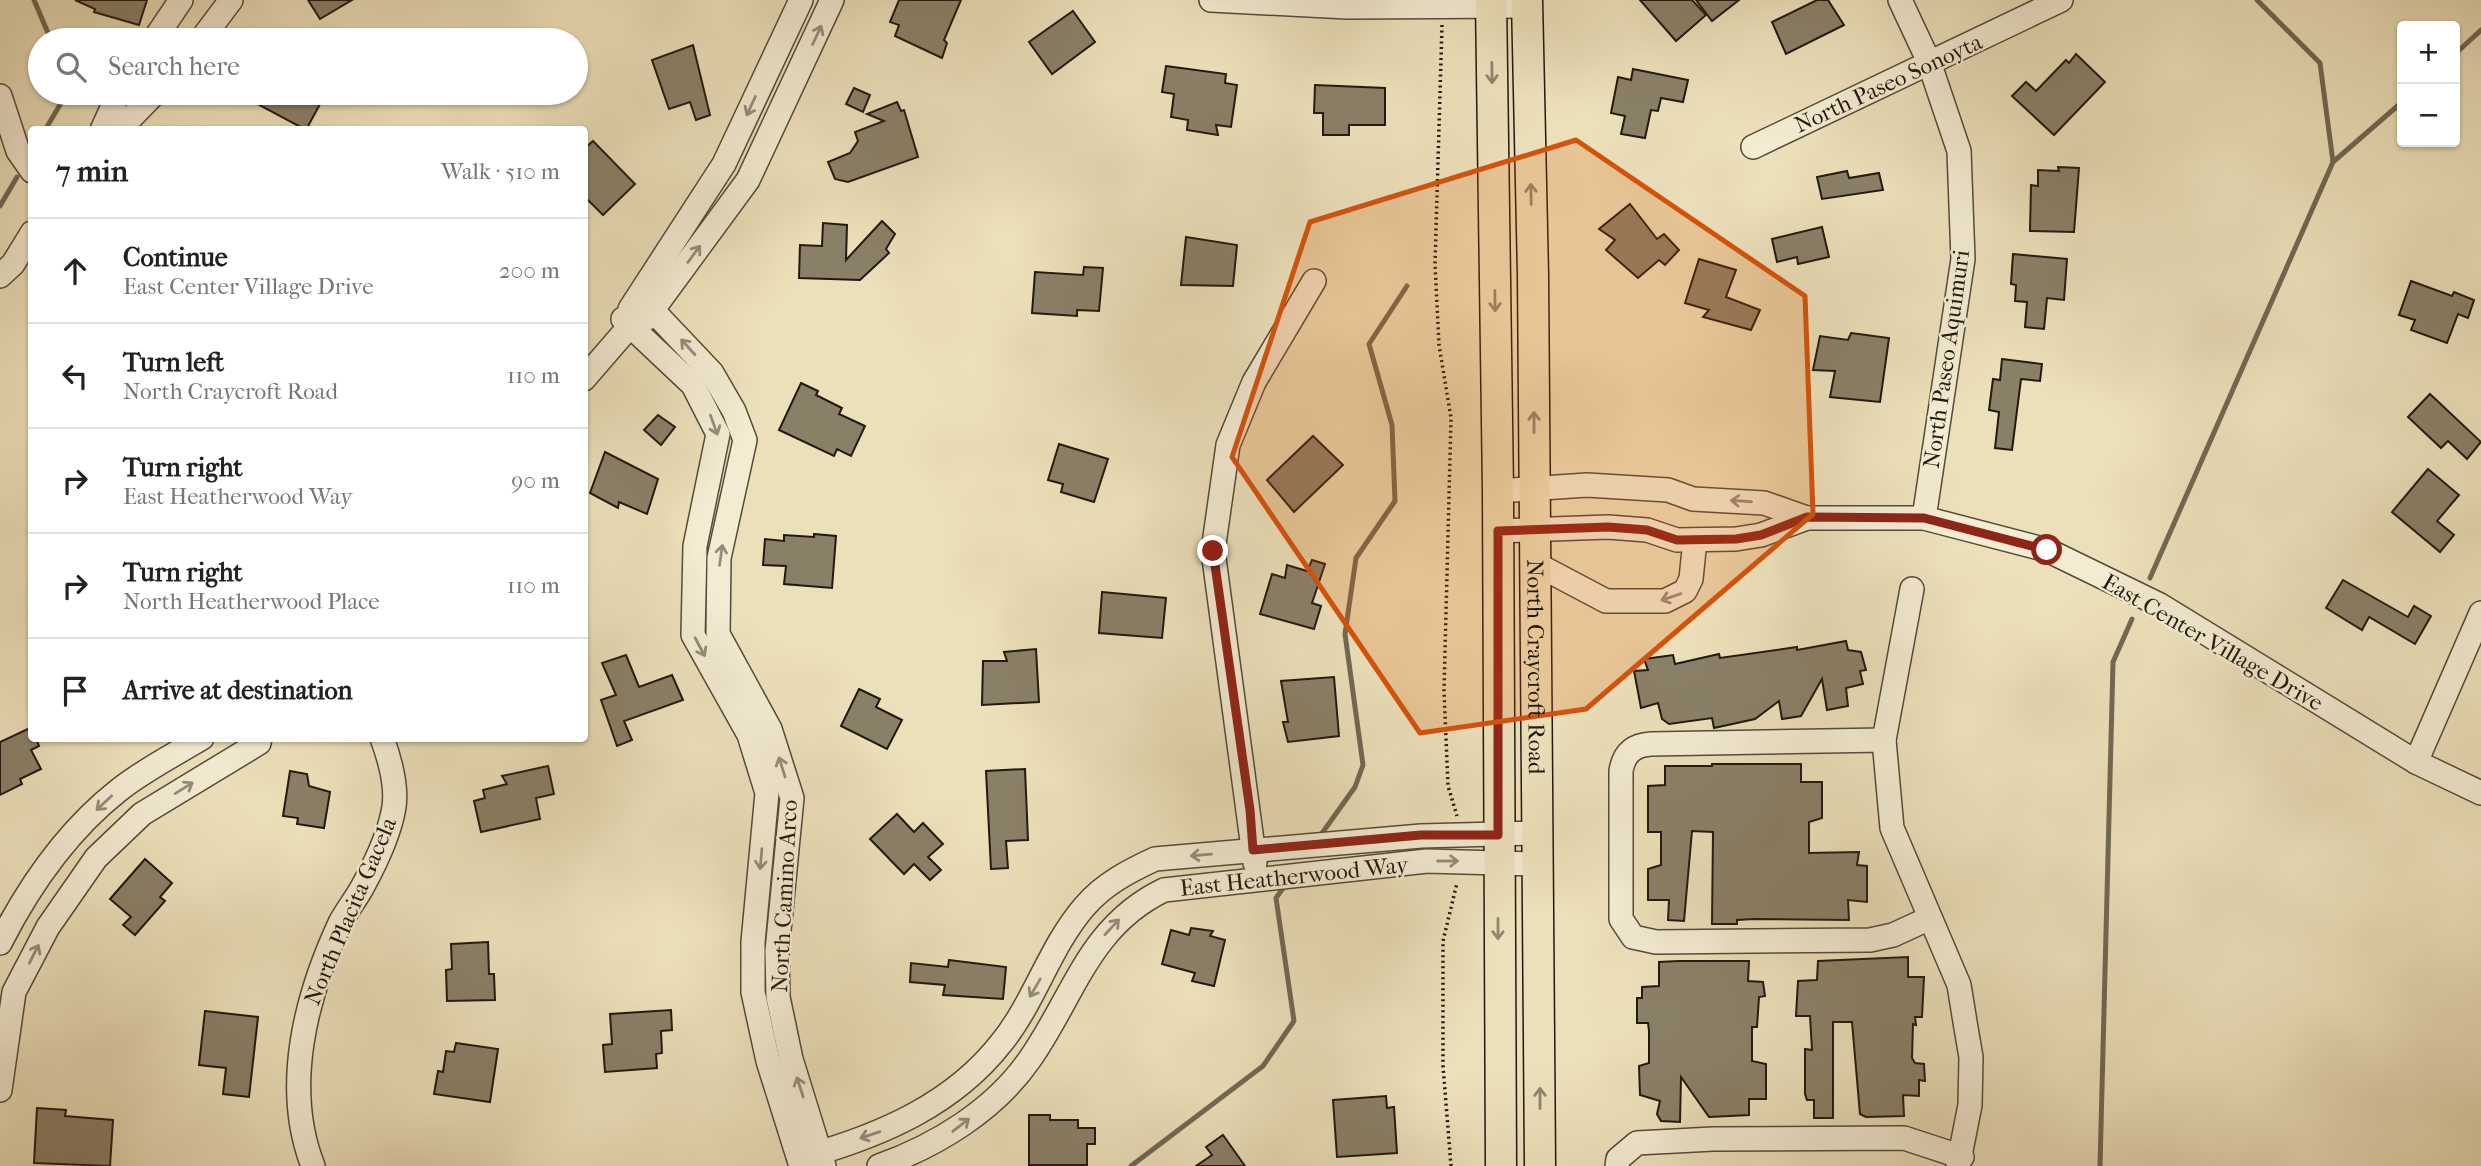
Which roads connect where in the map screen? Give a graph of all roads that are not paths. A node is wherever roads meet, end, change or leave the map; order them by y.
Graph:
1 (181, 0) edge
2 (232, 0) edge
3 (801, 0) edge
4 (832, 0) edge
5 (1212, 0) edge
6 (1900, 0) edge
7 (2061, 0) edge
8 (1491, 2) edge
9 (1527, 3) edge
10 (162, 28) edge
11 (210, 28) edge
12 (781, 43) junction
13 (1929, 62) junction
14 (803, 65) junction
15 (0, 96) edge
16 (113, 105) edge
17 (143, 105) edge
18 (104, 126) edge
19 (123, 126) edge
20 (1753, 147) dead end
21 (28, 165) edge
22 (28, 240) edge
23 (0, 276) edge
24 (1314, 281) dead end
25 (647, 303) junction
26 (627, 328) junction
27 (588, 374) edge
28 (1534, 490) junction
29 (1498, 491) junction
30 (1807, 517) junction
31 (1924, 518) junction
32 (1534, 530) junction
33 (1498, 531) junction
34 (1695, 540) junction
35 (1534, 563) junction
36 (1912, 589) dead end
37 (2481, 613) edge
38 (1884, 740) junction
39 (196, 742) edge
40 (259, 742) edge
41 (383, 742) edge
42 (2416, 762) junction
43 (2481, 793) edge
44 (1538, 833) junction
45 (1498, 848) junction
46 (1253, 850) junction
47 (1538, 864) junction
48 (1258, 879) junction
49 (1930, 918) junction
50 (0, 943) edge
51 (0, 1090) edge
52 (811, 1161) edge
53 (1960, 1161) edge
54 (313, 1166) edge
55 (878, 1166) edge
56 (1500, 1166) edge
57 (1540, 1166) edge
58 (1617, 1166) edge

1 - 10 street
2 - 11 street
3 - 12 street
14 -> 4 street
5 - 8 street
6 - 13 street, North Paseo Aquimuri
7 - 13 street, North Paseo Sonoyta
8 - 9 street
8 -> 29 main road, North Craycroft Road
28 -> 9 main road, North Craycroft Road
12 - 14 street
12 -> 25 street
13 - 20 street, North Paseo Sonoyta
13 - 31 street, North Paseo Aquimuri
25 -> 14 street
15 - 21 street
16 - 18 street
17 - 19 street
22 - 23 street
24 - 46 street
25 - 26 street
52 -> 25 street, North Camino Arco
26 - 27 street
26 -> 52 street, North Camino Arco
28 - 29 street, East Center Village Drive
30 -> 28 street, East Center Village Drive
28 - 32 main road, North Craycroft Road
29 - 33 main road, North Craycroft Road
30 - 31 street, East Center Village Drive
30 - 34 street, East Center Village Drive
31 - 42 street, East Center Village Drive
32 - 33 street, East Center Village Drive
32 - 34 street, East Center Village Drive
32 - 35 main road, North Craycroft Road
33 - 45 main road, North Craycroft Road
34 -> 35 street
35 - 44 main road, North Craycroft Road
36 - 38 street
37 - 42 street
38 - 49 street
38 - 49 street
39 -> 50 street
51 -> 40 street
41 - 54 street, North Placita Gacela
42 - 43 street, East Center Village Drive
44 - 45 street, East Heatherwood Way
44 - 47 main road, North Craycroft Road
45 - 46 street, East Heatherwood Way
45 - 47 street, East Heatherwood Way
48 -> 45 street, East Heatherwood Way
45 -> 56 main road, North Craycroft Road
46 - 48 street
46 -> 52 street, East Heatherwood Way
57 -> 47 main road, North Craycroft Road
55 -> 48 street, East Heatherwood Way
49 - 53 street
53 - 58 street

